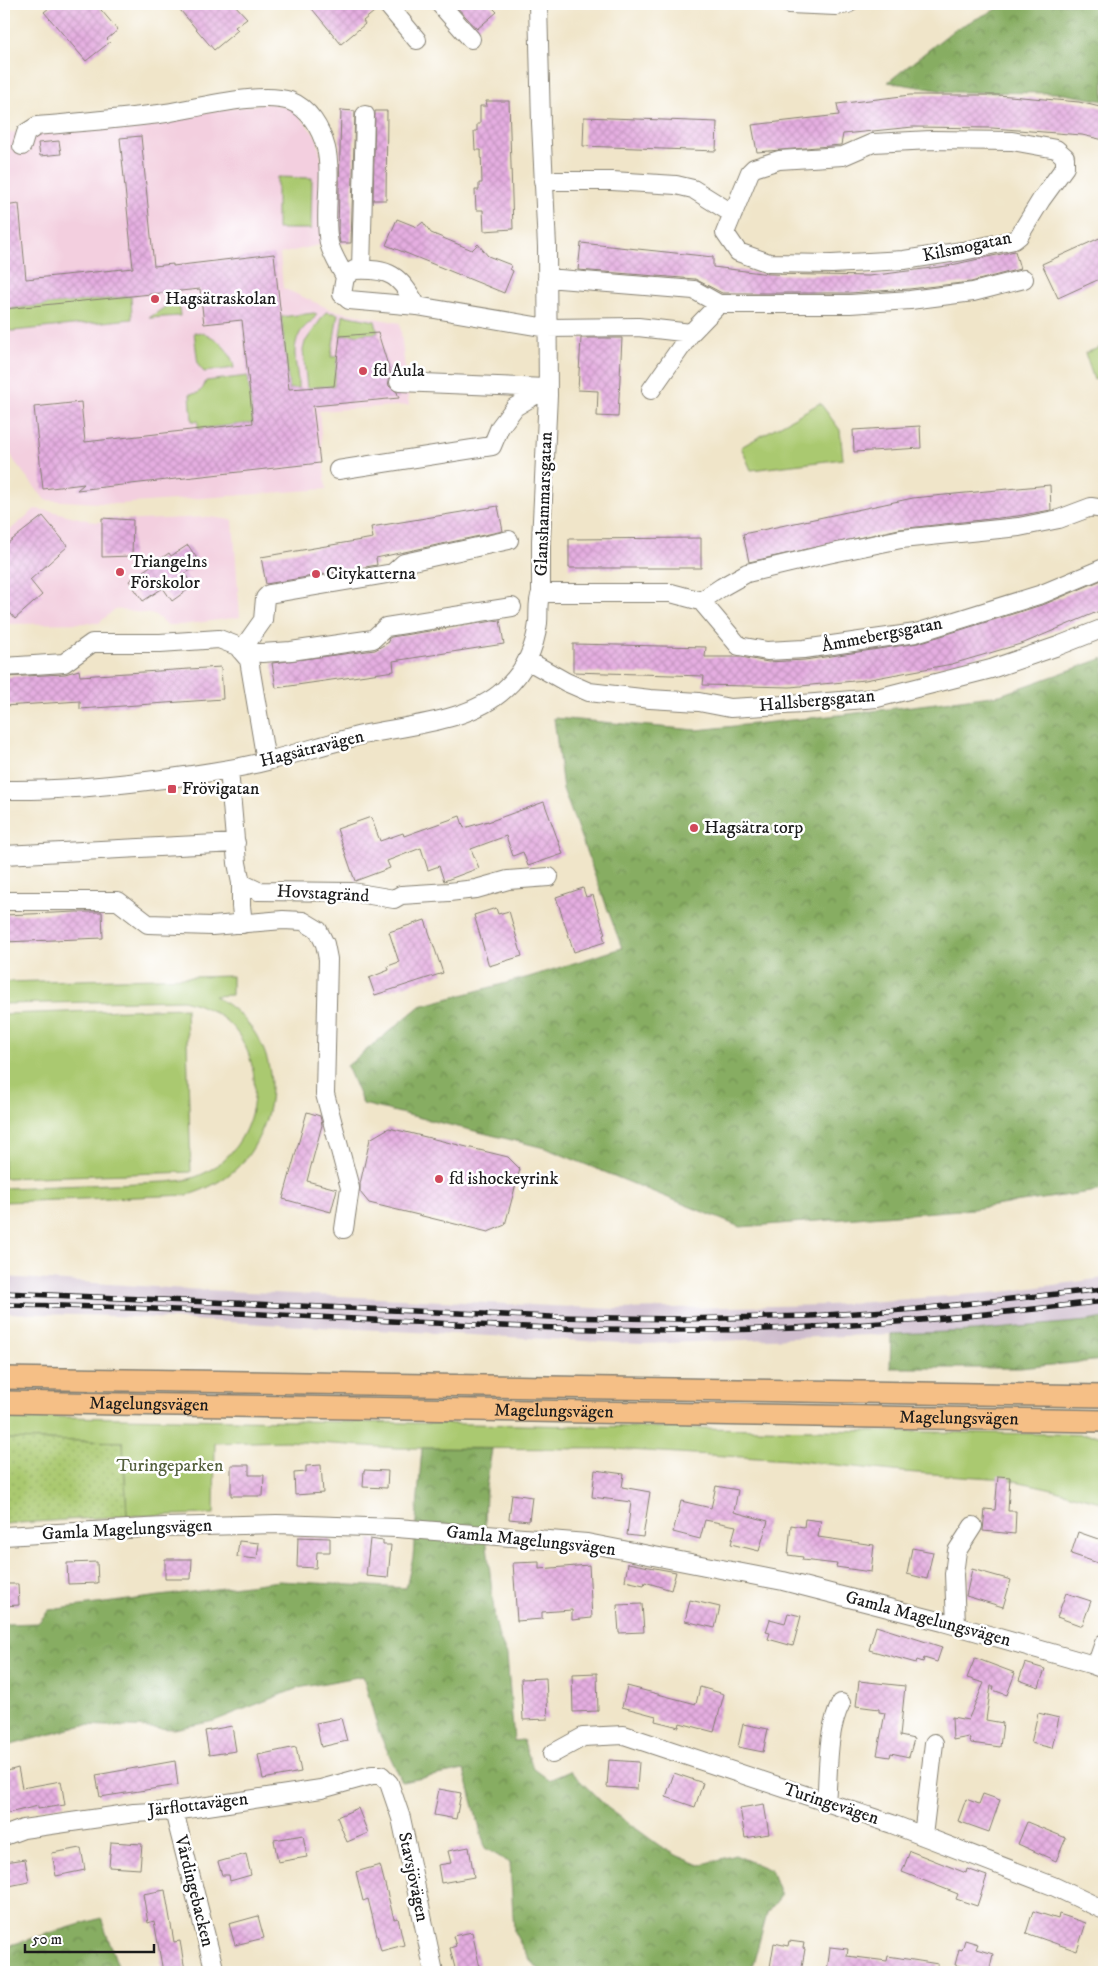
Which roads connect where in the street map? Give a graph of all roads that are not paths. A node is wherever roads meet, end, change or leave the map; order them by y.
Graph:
1 (387, 4) edge
2 (440, 4) edge
3 (538, 4) edge
4 (790, 4) edge
5 (848, 4) edge
6 (471, 39) dead end
7 (417, 40) dead end
8 (365, 115) dead end
9 (22, 146) dead end
10 (543, 181) junction
11 (733, 214) junction
12 (361, 270) junction
13 (345, 277) junction
14 (547, 278) junction
15 (1024, 279) dead end
16 (719, 304) junction
17 (417, 306) junction
18 (547, 328) junction
19 (691, 333) junction
20 (399, 382) dead end
21 (548, 388) junction
22 (651, 390) dead end
23 (338, 470) dead end
24 (1104, 509) edge
25 (509, 540) dead end
26 (1104, 568) edge
27 (542, 593) junction
28 (701, 601) junction
29 (512, 607) dead end
30 (1104, 628) edge
31 (241, 651) junction
32 (527, 660) junction
33 (4, 667) edge
34 (517, 675) joint
35 (266, 762) junction
36 (229, 769) junction
37 (4, 790) edge
38 (236, 843) junction
39 (4, 855) edge
40 (549, 877) dead end
41 (242, 884) junction
42 (4, 901) edge
43 (243, 924) junction
44 (344, 1230) dead end
45 (4, 1378) edge
46 (1104, 1396) edge
47 (4, 1402) edge
48 (1104, 1421) edge
49 (973, 1526) dead end
50 (4, 1536) edge
51 (956, 1625) junction
52 (1104, 1643) edge
53 (1100, 1668) edge
54 (841, 1703) dead end
55 (934, 1743) dead end
56 (552, 1754) dead end
57 (389, 1783) joint
58 (826, 1803) junction
59 (174, 1811) junction
60 (4, 1836) edge
61 (924, 1836) junction
62 (1104, 1910) edge
63 (215, 1972) edge
64 (434, 1972) edge

1 - 7 street
2 - 6 street
3 - 10 street, Glanshammarsgatan
4 - 5 street
8 - 12 street
9 - 13 street
10 - 11 street
10 - 14 street, Glanshammarsgatan
11 - 11 street, Kilsmogatan
12 - 13 street
12 - 17 street
13 - 17 street
14 - 16 street
14 - 18 street, Glanshammarsgatan
15 - 16 street
16 - 19 street
17 - 18 street
18 - 19 street
18 - 21 street, Glanshammarsgatan
19 - 22 street
20 - 21 street
21 - 23 street
21 - 27 street, Glanshammarsgatan
24 - 28 street
25 - 31 street
26 - 28 street, Åmmebergsgatan
27 - 28 street
27 - 32 street, Glanshammarsgatan
29 - 31 street
30 - 32 street, Hallsbergsgatan
31 - 33 street
31 - 35 street
32 - 34 street, Glanshammarsgatan
34 - 35 street, Hagsätravägen
35 - 36 street, Hagsätravägen
36 - 37 street, Hagsätravägen
36 - 38 street
38 - 39 street
38 - 41 street
40 - 41 street, Hovstagränd
41 - 43 street
42 - 43 street
43 - 44 street
45 - 46 main road, Magelungsvägen
47 - 48 main road, Magelungsvägen
49 - 51 street
50 - 51 street, Gamla Magelungsvägen
51 - 53 street, Gamla Magelungsvägen
52 - 53 street
54 - 58 street
55 - 61 street
56 - 58 street, Turingevägen
57 - 59 street, Järflottavägen
57 - 64 street, Stavsjövägen
58 - 61 street, Turingevägen
59 - 60 street, Järflottavägen
59 - 63 street, Vårdingebacken
61 - 62 street, Turingevägen

